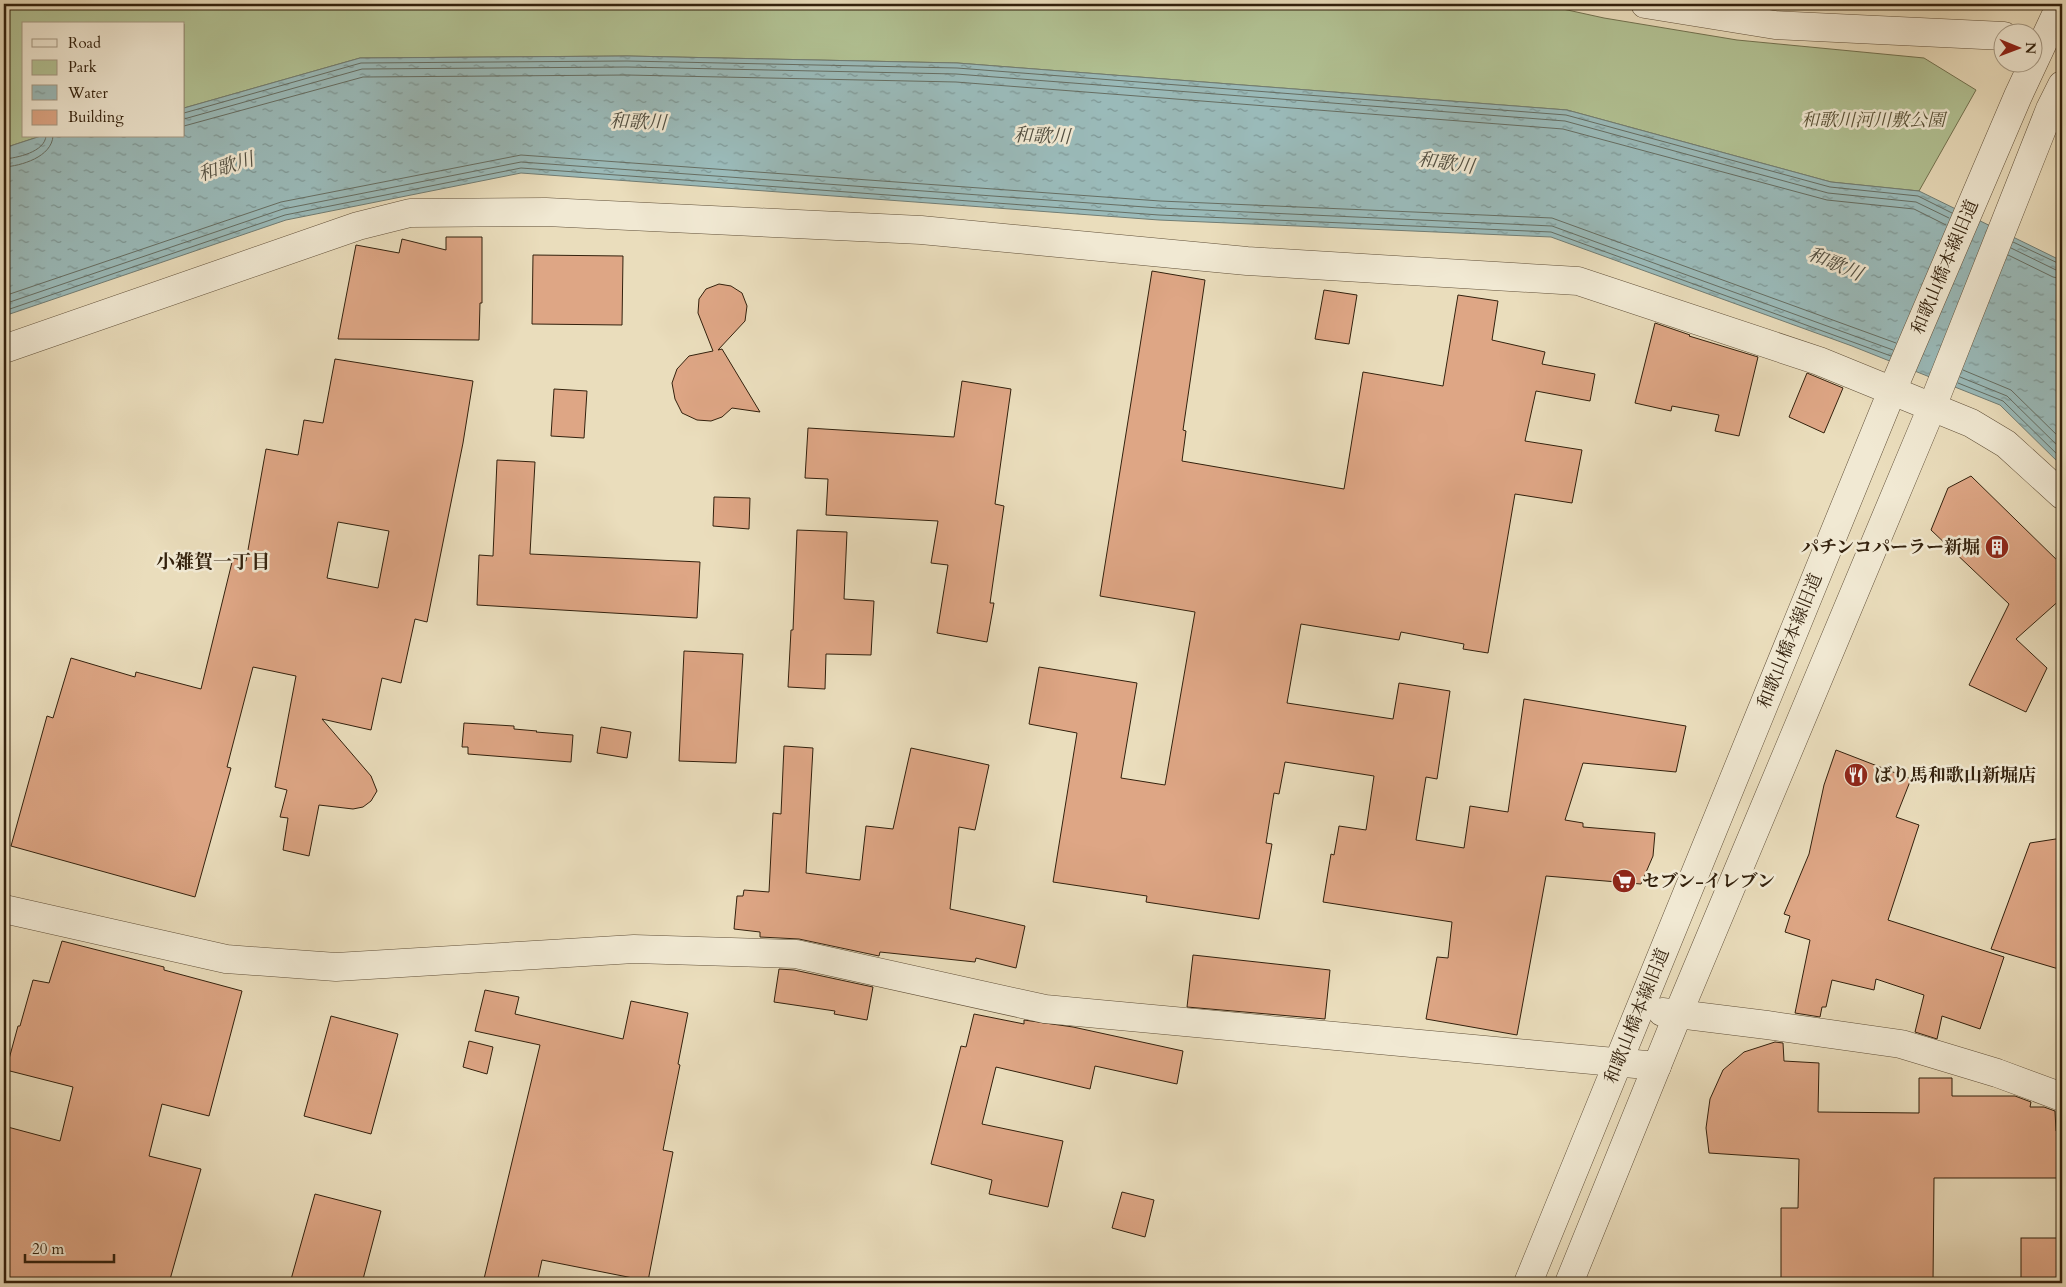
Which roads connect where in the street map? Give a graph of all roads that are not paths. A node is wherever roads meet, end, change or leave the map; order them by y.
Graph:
1 (1646, 4) edge
2 (2061, 4) edge
3 (1994, 36) edge
4 (2047, 38) edge
5 (2062, 85) edge
6 (4, 349) edge
7 (1895, 384) junction
8 (1934, 400) junction
9 (2062, 495) edge
10 (4, 909) edge
11 (1639, 1010) junction
12 (1678, 1014) junction
13 (1618, 1063) junction
14 (1657, 1066) junction
15 (2062, 1097) edge
16 (1528, 1283) edge
17 (1569, 1283) edge

1 - 3 street
2 - 4 street, 和歌山橋本線旧道
4 - 7 street, 和歌山橋本線旧道
5 - 8 street
6 - 7 street
7 - 8 street
7 - 11 street, 和歌山橋本線旧道
8 - 9 street
8 - 12 street
10 - 13 street
11 - 12 street
11 - 13 street, 和歌山橋本線旧道
12 - 14 street
12 - 15 street
13 - 14 street
13 - 16 street, 和歌山橋本線旧道
14 - 17 street

